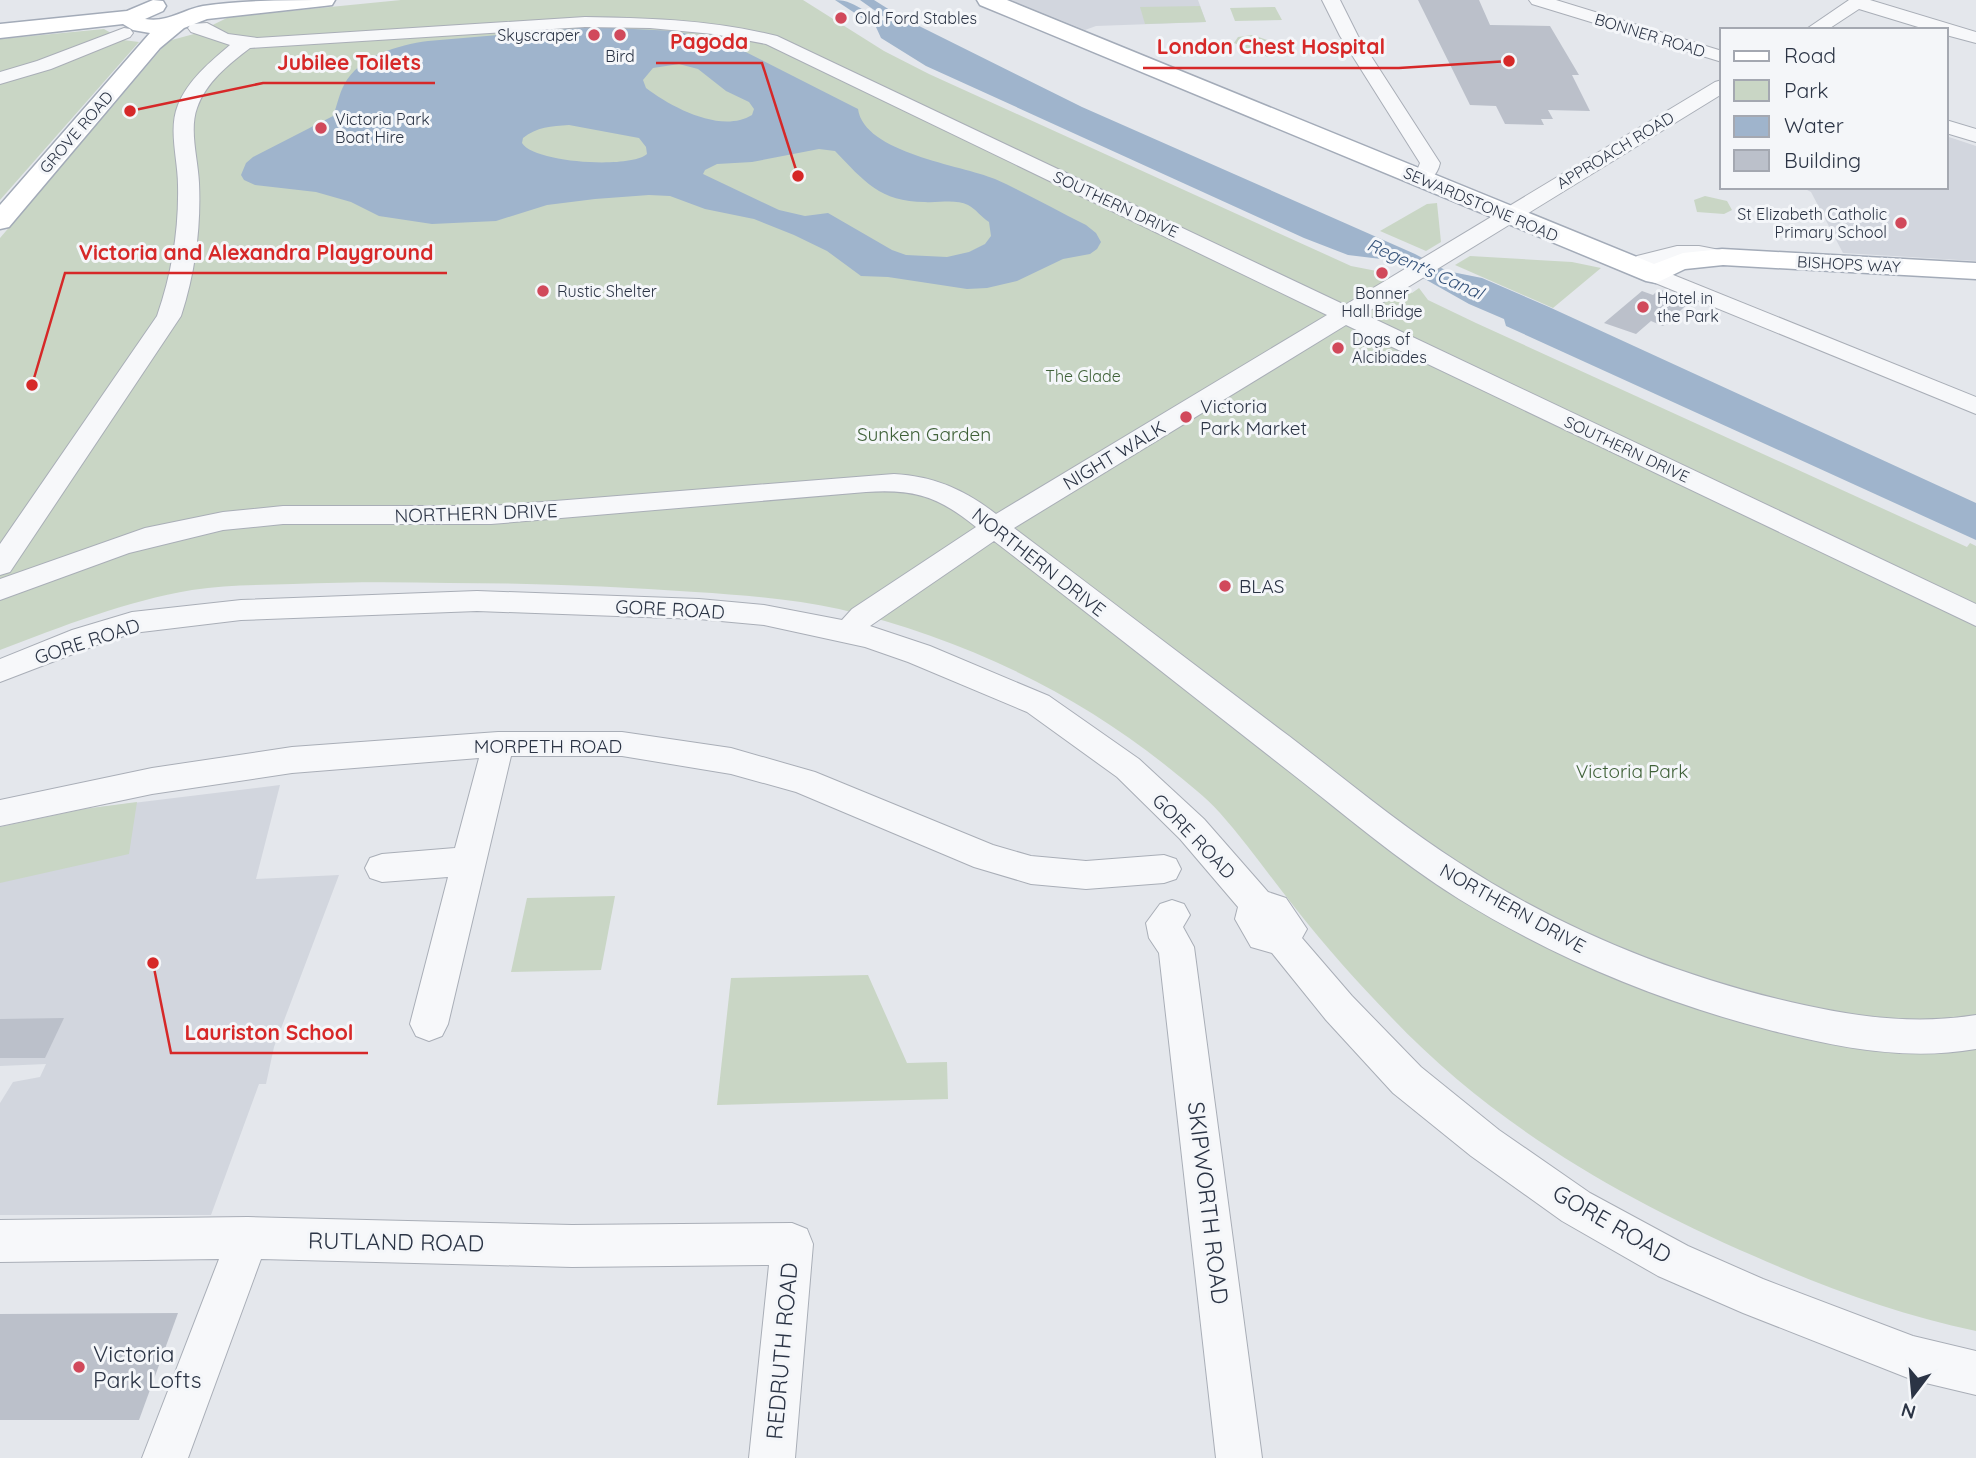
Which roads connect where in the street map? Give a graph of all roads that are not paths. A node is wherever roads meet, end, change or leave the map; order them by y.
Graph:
1 (175, 0) edge
2 (324, 0) edge
3 (988, 0) edge
4 (1331, 0) edge
5 (1538, 0) edge
6 (1858, 1) edge
7 (194, 19) edge
8 (1817, 28) edge
9 (1944, 28) edge
10 (145, 29) junction
11 (1948, 29) edge
12 (0, 31) edge
13 (1976, 38) edge
14 (109, 40) dead end
15 (244, 43) junction
16 (1720, 56) edge
17 (0, 78) edge
18 (1720, 87) edge
19 (1948, 127) edge
20 (1971, 134) edge
21 (1419, 178) junction
22 (1507, 216) junction
23 (0, 221) edge
24 (1456, 249) joint
25 (1645, 271) junction
26 (1976, 271) edge
27 (1344, 314) junction
28 (1976, 406) edge
29 (995, 527) junction
30 (0, 565) edge
31 (0, 590) edge
32 (1976, 616) edge
33 (849, 631) junction
34 (0, 671) edge
35 (498, 744) junction
36 (0, 813) edge
37 (1192, 829) junction
38 (471, 861) junction
39 (382, 868) dead end
40 (1164, 869) junction
41 (429, 1024) dead end
42 (1976, 1032) edge
43 (248, 1238) junction
44 (0, 1241) edge
45 (792, 1244) joint
46 (1976, 1373) edge
47 (165, 1458) edge
48 (772, 1458) edge
49 (1239, 1458) edge

1 - 10 main road, GROVE ROAD
2 - 7 main road
3 - 21 main road, SEWARDSTONE ROAD
4 - 21 street
5 - 16 street, BONNER ROAD
6 - 8 street
6 - 9 street
7 - 10 main road, GROVE ROAD
7 - 15 street, SOUTHERN DRIVE
10 - 12 main road
10 - 23 main road, GROVE ROAD
11 - 13 street
14 - 17 street
15 - 27 street, SOUTHERN DRIVE
15 - 30 street
18 - 22 street, APPROACH ROAD
19 - 20 street
21 - 22 main road, SEWARDSTONE ROAD
22 - 24 street, APPROACH ROAD
22 - 25 main road, SEWARDSTONE ROAD
24 - 27 street, NIGHT WALK
25 - 26 main road, BISHOPS WAY
25 - 28 street, SEWARDSTONE ROAD
27 - 29 street, NIGHT WALK
27 - 32 street, SOUTHERN DRIVE
29 - 31 street, NORTHERN DRIVE
29 - 33 street, NIGHT WALK
29 - 42 street, NORTHERN DRIVE
33 - 34 street, GORE ROAD
33 - 37 street, GORE ROAD
35 - 36 street, MORPETH ROAD
35 - 38 street
35 - 40 street, MORPETH ROAD
37 - 40 street
37 - 46 street, GORE ROAD
38 - 39 street
38 - 41 street
40 - 49 street, SKIPWORTH ROAD
43 - 44 street, RUTLAND ROAD
43 - 45 street, RUTLAND ROAD
43 - 47 street
45 - 48 street, REDRUTH ROAD

